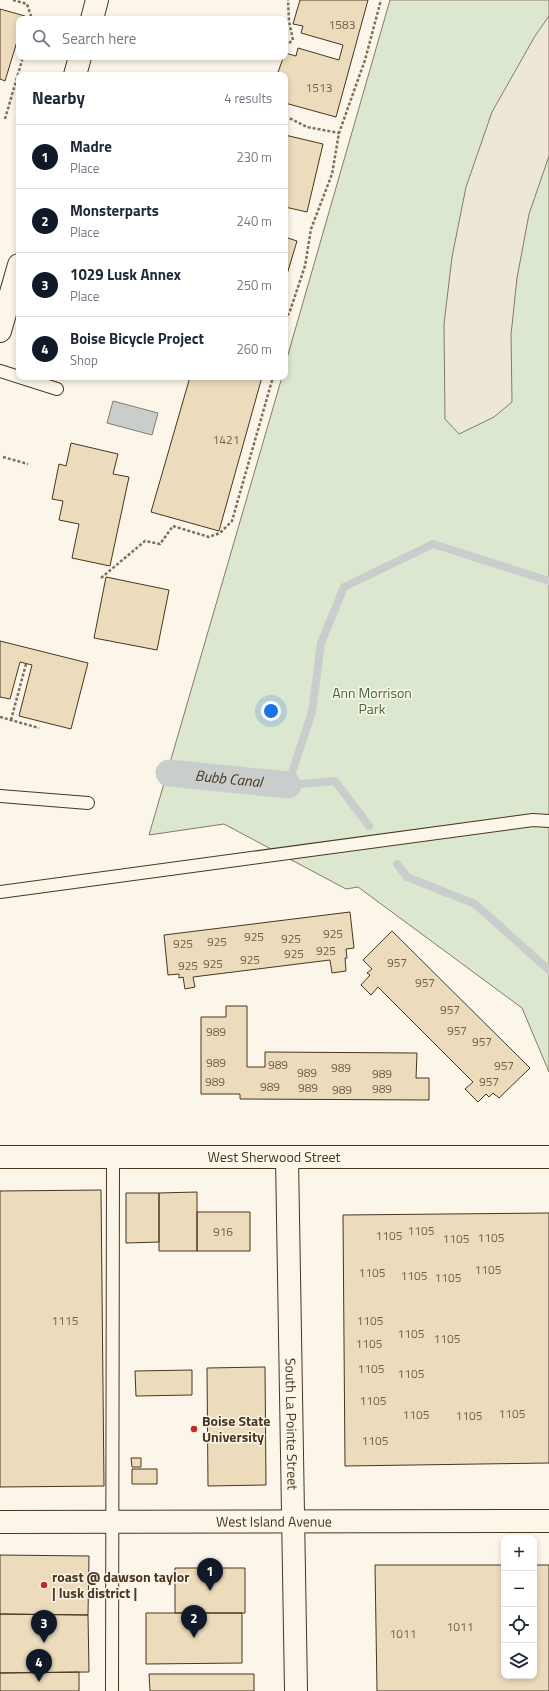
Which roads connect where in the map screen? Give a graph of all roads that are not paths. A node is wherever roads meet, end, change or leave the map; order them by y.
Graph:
1 (97, 0) edge
2 (93, 16) edge
3 (79, 60) edge
4 (76, 72) edge
5 (16, 275) edge
6 (0, 331) edge
7 (0, 371) edge
8 (16, 376) edge
9 (28, 380) edge
10 (57, 389) dead end
11 (0, 796) edge
12 (88, 803) dead end
13 (549, 813) edge
14 (533, 820) junction
15 (549, 821) edge
16 (0, 892) edge
17 (0, 1157) edge
18 (113, 1157) junction
19 (287, 1157) junction
20 (549, 1157) edge
21 (549, 1521) edge
22 (0, 1522) edge
23 (112, 1522) junction
24 (293, 1522) junction
25 (112, 1691) edge
26 (296, 1691) edge

1 - 2 street
3 - 4 street
5 - 6 street
7 - 8 lane
9 - 10 lane
11 - 12 lane
13 - 14 lane
14 - 15 lane
14 - 16 lane
17 - 18 street, West Sherwood Street
18 - 19 street, West Sherwood Street
18 - 23 lane
19 - 20 street, West Sherwood Street
19 - 24 street, South La Pointe Street
21 - 24 street, West Island Avenue
22 - 23 street, West Island Avenue
23 - 24 street, West Island Avenue
23 - 25 lane
24 - 26 street, South La Pointe Street

